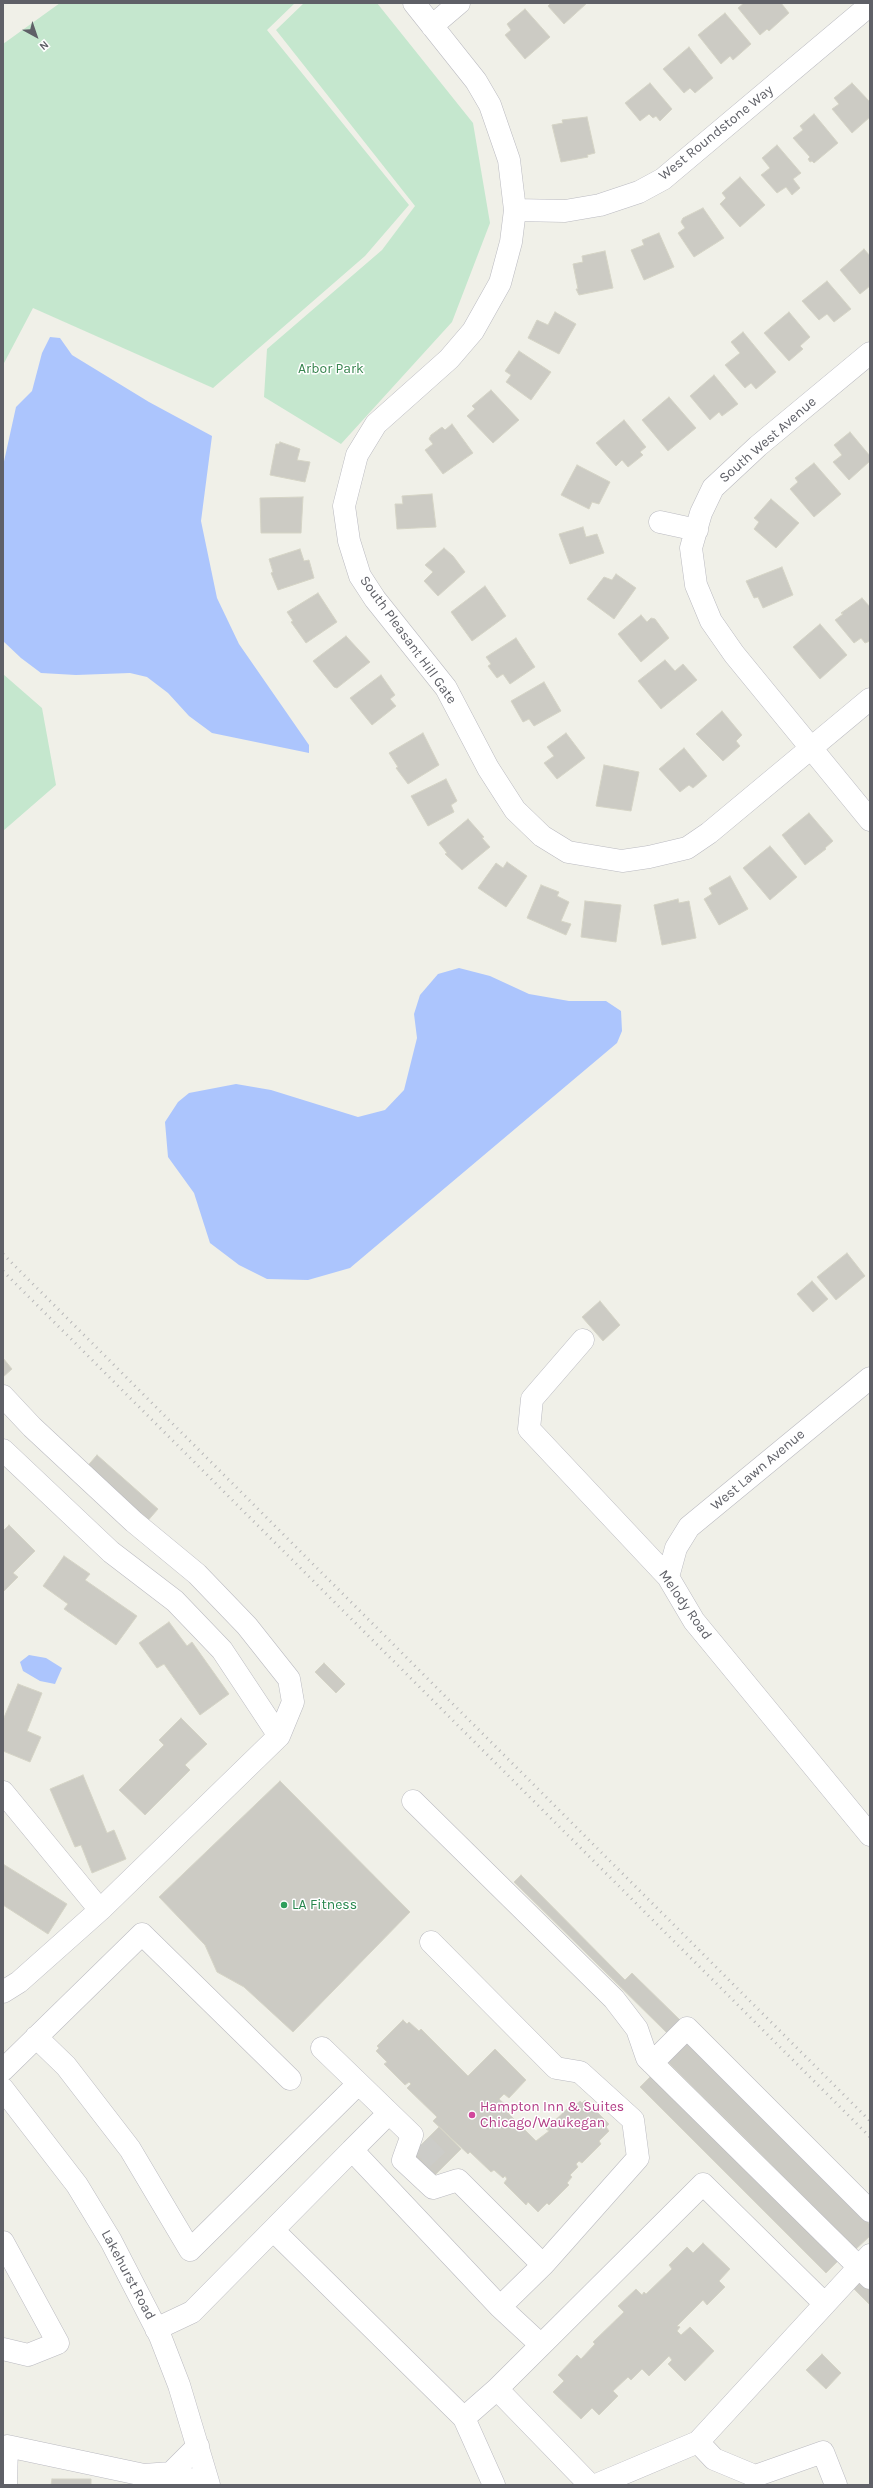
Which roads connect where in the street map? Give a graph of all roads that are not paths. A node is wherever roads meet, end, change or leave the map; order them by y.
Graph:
1 (414, 3) edge
2 (459, 3) edge
3 (870, 5) edge
4 (432, 26) junction
5 (515, 210) junction
6 (870, 353) edge
7 (660, 522) dead end
8 (697, 530) junction
9 (870, 699) edge
10 (811, 748) junction
11 (870, 820) edge
12 (583, 1340) dead end
13 (870, 1378) edge
14 (3, 1396) edge
15 (3, 1450) edge
16 (668, 1577) junction
17 (279, 1736) junction
18 (3, 1792) edge
19 (413, 1801) dead end
20 (870, 1835) edge
21 (100, 1910) junction
22 (431, 1942) dead end
23 (3, 1992) edge
24 (36, 2037) junction
25 (322, 2048) dead end
26 (652, 2063) junction
27 (3, 2070) edge
28 (290, 2079) dead end
29 (358, 2084) junction
30 (3, 2088) edge
31 (389, 2114) junction
32 (352, 2150) junction
33 (870, 2211) edge
34 (273, 2230) junction
35 (3, 2242) edge
36 (543, 2265) junction
37 (866, 2267) edge
38 (826, 2304) junction
39 (500, 2307) junction
40 (156, 2329) junction
41 (542, 2345) junction
42 (3, 2349) edge
43 (497, 2389) junction
44 (464, 2418) junction
45 (698, 2442) junction
46 (198, 2446) junction
47 (171, 2473) junction
48 (6, 2485) edge
49 (208, 2485) edge
50 (494, 2485) edge
51 (590, 2485) edge
52 (596, 2485) edge
53 (836, 2485) edge

1 - 4 street, South Pleasant Hill Gate
2 - 4 street
3 - 5 street, West Roundstone Way
4 - 5 street, South Pleasant Hill Gate
5 - 10 street, South Pleasant Hill Gate
6 - 8 street, South West Avenue
7 - 8 street
8 - 10 street, South West Avenue
9 - 10 street, South Pleasant Hill Gate
10 - 11 street, South West Avenue
12 - 16 street, Melody Road
13 - 16 street, West Lawn Avenue
14 - 17 street
15 - 17 street
16 - 20 street, Melody Road
17 - 21 street
18 - 21 street
19 - 26 street
21 - 23 street
22 - 36 street
24 - 27 street
24 - 28 street
24 - 29 street
25 - 29 street
26 - 33 street
26 - 37 street
29 - 31 street
30 - 40 street, Lakehurst Road
31 - 32 street
31 - 36 street
32 - 34 street
32 - 39 street
34 - 40 street
34 - 44 street
35 - 42 street
36 - 39 street
37 - 38 street
38 - 41 street
38 - 45 street
39 - 41 street
40 - 46 street, Lakehurst Road
41 - 43 street
43 - 44 street
43 - 51 street
44 - 50 street
45 - 52 street
45 - 53 street
46 - 47 street
46 - 49 street, Lakehurst Road
47 - 48 street
47 - 49 street

